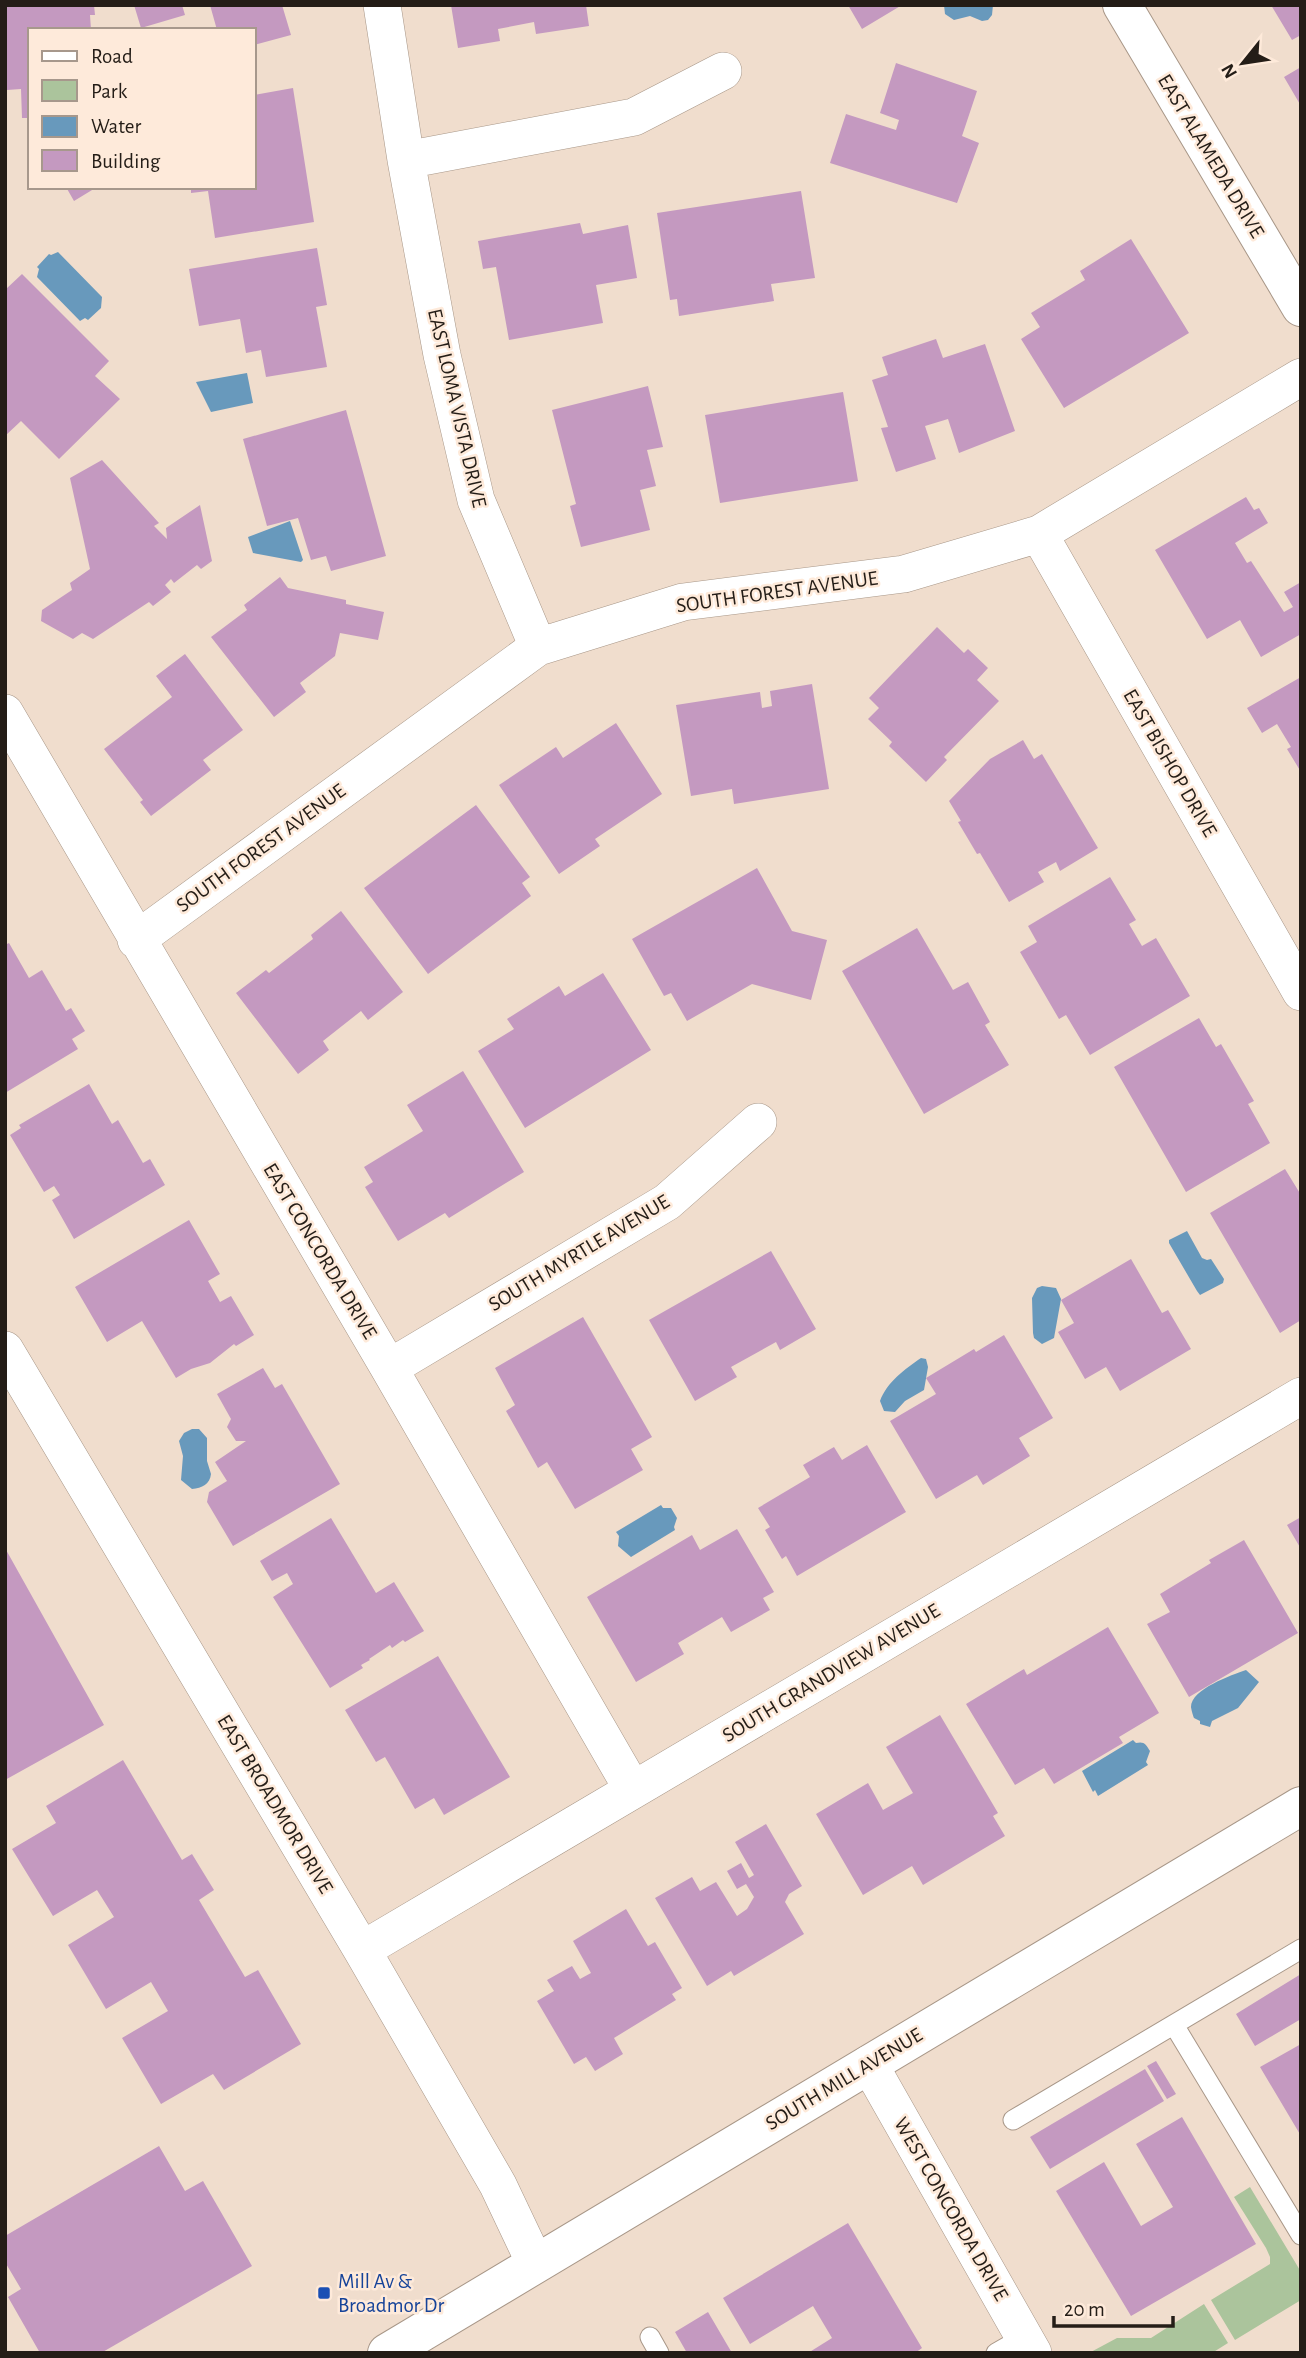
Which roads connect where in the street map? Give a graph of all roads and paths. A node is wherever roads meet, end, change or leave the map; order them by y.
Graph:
1 (382, 5) edge
2 (1122, 5) edge
3 (723, 71) dead end
4 (406, 160) junction
5 (1301, 307) edge
6 (1301, 377) edge
7 (1039, 534) junction
8 (538, 646) junction
9 (5, 713) edge
10 (136, 940) junction
11 (1301, 992) edge
12 (758, 1122) dead end
13 (5, 1350) edge
14 (389, 1368) junction
15 (1301, 1396) edge
16 (633, 1790) junction
17 (1301, 1806) edge
18 (1301, 1949) edge
19 (362, 1950) junction
20 (1174, 2025) junction
21 (869, 2064) junction
22 (1013, 2120) dead end
23 (1301, 2235) edge
24 (535, 2263) junction
25 (1018, 2347) edge
26 (387, 2353) edge

1 - 4 street, EAST LOMA VISTA DRIVE
2 - 5 main road, EAST ALAMEDA DRIVE
3 - 4 street
4 - 8 street, EAST LOMA VISTA DRIVE
6 - 7 street, SOUTH FOREST AVENUE
7 - 8 street, SOUTH FOREST AVENUE
7 - 11 street, EAST BISHOP DRIVE
8 - 10 street, SOUTH FOREST AVENUE
9 - 10 street, EAST CONCORDA DRIVE
10 - 14 street, EAST CONCORDA DRIVE
12 - 14 street, SOUTH MYRTLE AVENUE
13 - 19 street, EAST BROADMOR DRIVE
14 - 16 street, EAST CONCORDA DRIVE
15 - 16 street, SOUTH GRANDVIEW AVENUE
16 - 19 street, SOUTH GRANDVIEW AVENUE
17 - 21 main road, SOUTH MILL AVENUE
18 - 20 lane
19 - 24 street, EAST BROADMOR DRIVE
20 - 22 lane
20 - 23 lane
21 - 24 main road, SOUTH MILL AVENUE
21 - 25 street, WEST CONCORDA DRIVE
24 - 26 main road, SOUTH MILL AVENUE

